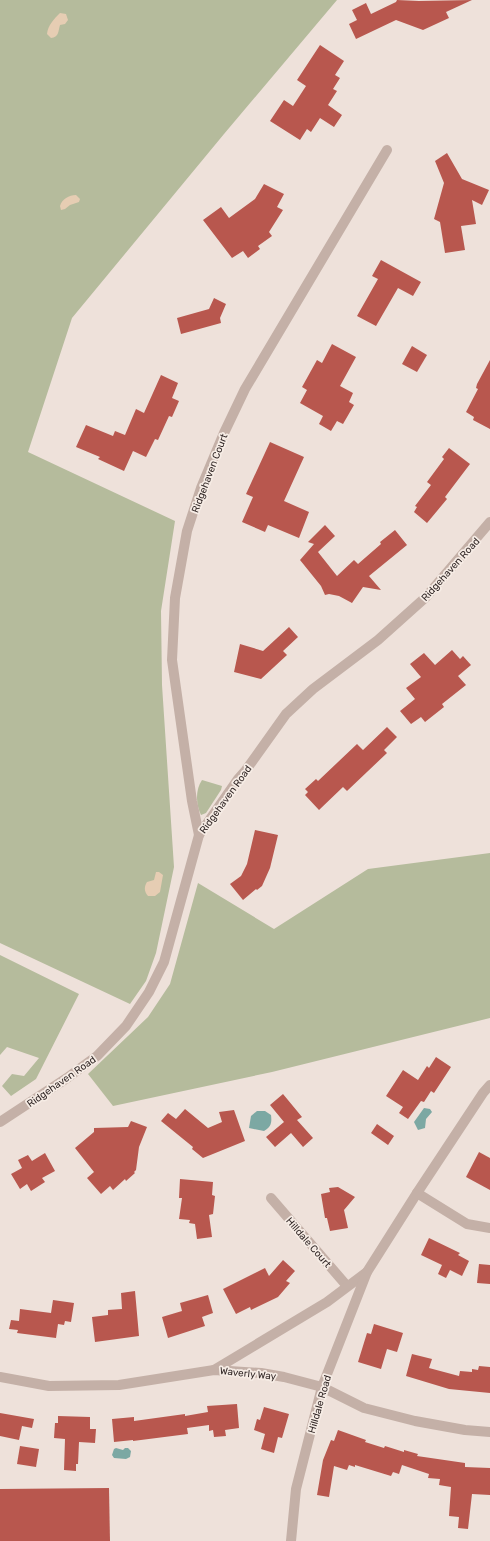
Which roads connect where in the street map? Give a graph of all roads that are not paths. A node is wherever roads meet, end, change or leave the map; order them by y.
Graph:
1 (387, 150) dead end
2 (490, 522) edge
3 (199, 835) junction
4 (490, 1085) edge
5 (0, 1122) edge
6 (417, 1193) junction
7 (271, 1198) dead end
8 (490, 1228) edge
9 (368, 1272) junction
10 (347, 1286) junction
11 (214, 1370) junction
12 (0, 1377) edge
13 (322, 1387) junction
14 (490, 1432) edge
15 (291, 1541) edge

1 - 3 street, Ridgehaven Court
2 - 3 street, Ridgehaven Road
3 - 5 street, Ridgehaven Road
4 - 6 street, Hilldale Road
6 - 8 street
6 - 9 street, Hilldale Road
7 - 10 street, Hilldale Court
9 - 10 street, Hilldale Road
9 - 13 street, Hilldale Road
10 - 11 street, Hilldale Road
11 - 12 street, Waverly Way
11 - 13 street, Waverly Way
13 - 14 street, Waverly Way
13 - 15 street, Hilldale Road

